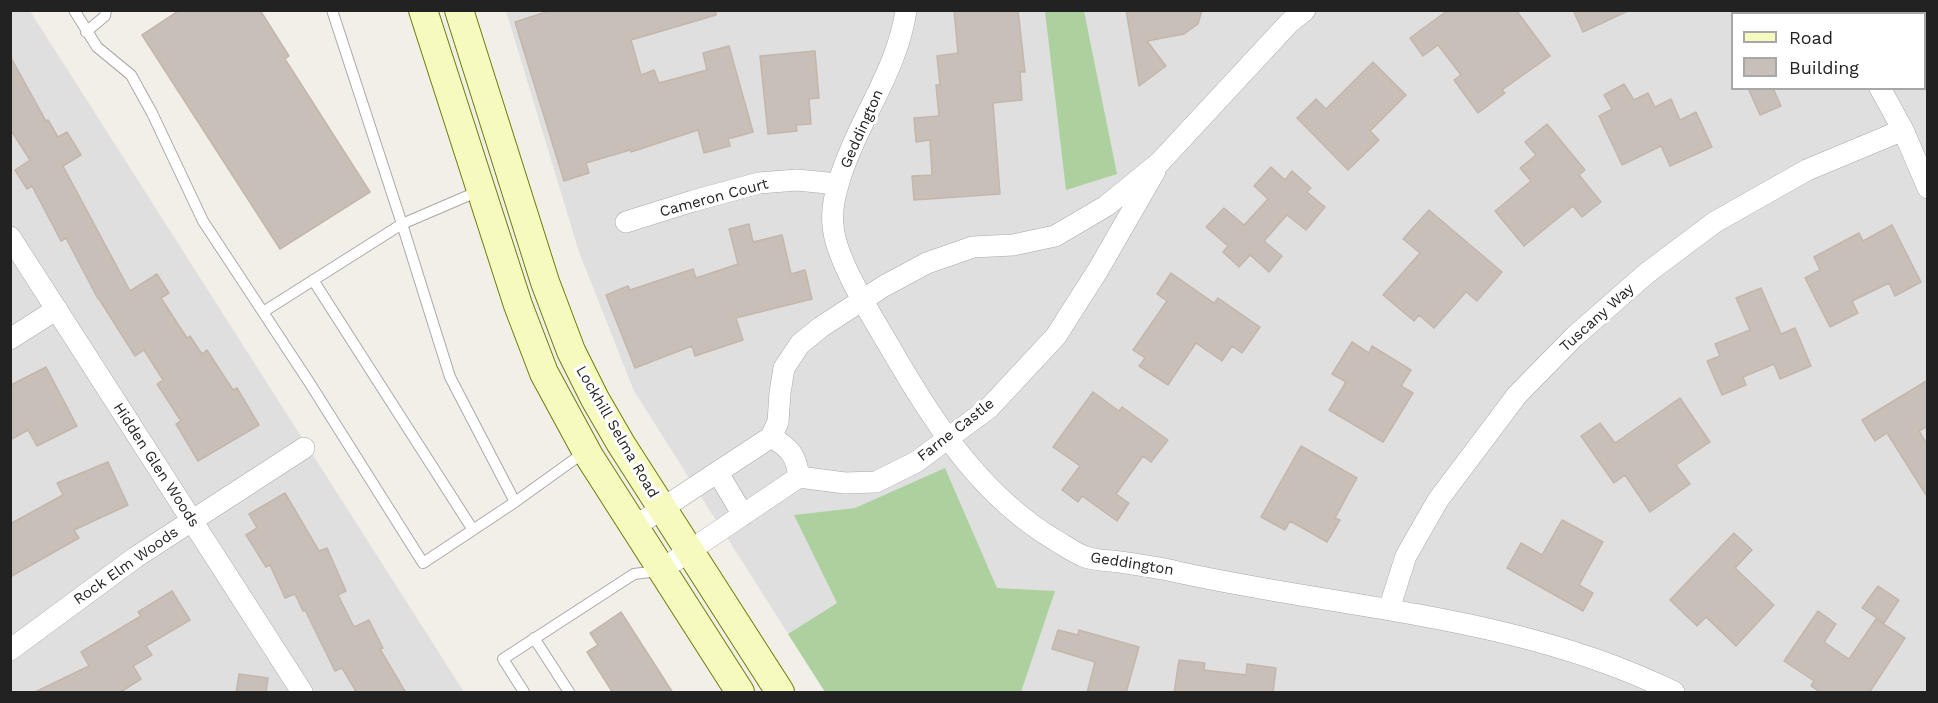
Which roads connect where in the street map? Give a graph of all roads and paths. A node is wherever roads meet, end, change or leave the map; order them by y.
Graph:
1 (74, 10) edge
2 (106, 10) edge
3 (332, 10) edge
4 (423, 10) edge
5 (459, 10) edge
6 (906, 10) edge
7 (1305, 10) edge
8 (86, 32) junction
9 (1881, 90) edge
10 (1903, 130) junction
11 (1160, 162) junction
12 (513, 181) junction
13 (838, 184) junction
14 (1928, 188) edge
15 (481, 190) junction
16 (626, 222) dead end
17 (402, 224) junction
18 (10, 237) edge
19 (313, 280) junction
20 (864, 300) junction
21 (57, 309) junction
22 (263, 312) junction
23 (10, 339) edge
24 (771, 437) junction
25 (947, 439) junction
26 (304, 448) dead end
27 (586, 451) junction
28 (718, 473) junction
29 (799, 477) junction
30 (515, 502) junction
31 (662, 508) junction
32 (743, 515) junction
33 (191, 520) junction
34 (634, 527) junction
35 (473, 530) junction
36 (689, 550) junction
37 (661, 570) junction
38 (1389, 609) junction
39 (534, 639) junction
40 (10, 650) edge
41 (302, 693) edge
42 (524, 693) edge
43 (569, 693) edge
44 (740, 693) edge
45 (780, 693) edge
46 (1674, 693) edge

1 - 8 lane
2 - 8 lane
3 - 17 lane
4 - 15 main road
5 - 12 main road, Lockhill Selma Road
6 - 13 street, Geddington
7 - 11 street, Farne Castle
8 - 22 lane
9 - 10 street
10 - 14 street
10 - 38 street, Tuscany Way
11 - 20 street, Farne Castle
11 - 25 street, Farne Castle
12 - 15 street
12 - 31 main road, Lockhill Selma Road
13 - 16 street, Cameron Court
13 - 20 street, Geddington
15 - 17 lane
15 - 27 main road
17 - 19 lane
17 - 30 lane
18 - 21 street, Hidden Glen Woods
19 - 22 lane
19 - 35 lane
20 - 24 street, Farne Castle
20 - 25 street, Geddington
21 - 23 street
21 - 33 street, Hidden Glen Woods
22 - 35 lane
24 - 28 street
24 - 29 street
25 - 29 street, Farne Castle
25 - 38 street, Geddington
26 - 33 street, Rock Elm Woods
27 - 30 lane
27 - 34 main road
28 - 31 street
28 - 32 street
29 - 32 street
30 - 35 lane
31 - 34 street
31 - 36 main road, Lockhill Selma Road
32 - 36 street
33 - 40 street, Rock Elm Woods
33 - 41 street, Hidden Glen Woods
34 - 37 main road
36 - 37 street
36 - 45 main road, Lockhill Selma Road
37 - 39 lane
37 - 44 main road
38 - 46 street, Geddington
39 - 42 lane
39 - 43 lane

